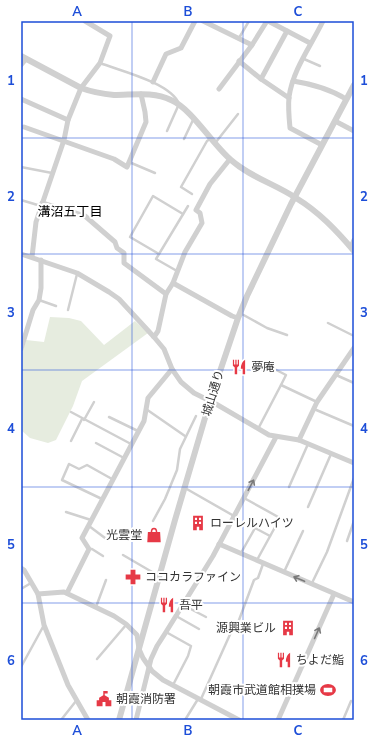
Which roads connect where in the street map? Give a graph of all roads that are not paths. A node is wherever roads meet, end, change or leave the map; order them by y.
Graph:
1 (85, 21) edge
2 (195, 21) edge
3 (203, 21) edge
4 (249, 21) edge
5 (267, 21) edge
6 (323, 21) edge
7 (214, 23) edge
8 (288, 32) junction
9 (239, 39) junction
10 (310, 43) junction
11 (252, 45) junction
12 (24, 57) edge
13 (303, 58) junction
14 (239, 61) junction
15 (100, 63) junction
16 (21, 65) edge
17 (320, 66) dead end
18 (261, 79) junction
19 (153, 82) junction
20 (293, 82) junction
21 (354, 85) edge
22 (82, 88) junction
23 (219, 89) dead end
24 (141, 94) junction
25 (289, 98) junction
26 (21, 99) edge
27 (346, 99) junction
28 (179, 104) junction
29 (238, 114) dead end
30 (194, 119) junction
31 (68, 120) junction
32 (335, 120) junction
33 (24, 127) dead end
34 (167, 131) dead end
35 (354, 131) edge
36 (184, 139) dead end
37 (64, 140) junction
38 (212, 141) junction
39 (322, 145) junction
40 (230, 159) junction
41 (129, 162) junction
42 (21, 167) edge
43 (53, 173) junction
44 (154, 173) dead end
45 (192, 194) dead end
46 (295, 197) junction
47 (21, 200) edge
48 (41, 204) junction
49 (188, 206) dead end
50 (183, 214) junction
51 (354, 240) edge
52 (352, 249) edge
53 (21, 254) edge
54 (159, 254) junction
55 (32, 257) junction
56 (41, 260) junction
57 (178, 271) junction
58 (77, 273) junction
59 (173, 283) junction
60 (166, 294) junction
61 (39, 300) junction
62 (56, 306) dead end
63 (68, 310) dead end
64 (239, 316) junction
65 (328, 322) dead end
66 (287, 335) dead end
67 (354, 336) edge
68 (154, 337) junction
69 (354, 348) edge
70 (21, 349) edge
71 (259, 361) dead end
72 (172, 369) junction
73 (336, 374) junction
74 (354, 383) edge
75 (281, 385) junction
76 (210, 401) junction
77 (94, 402) dead end
78 (317, 402) junction
79 (146, 409) junction
80 (313, 409) junction
81 (71, 412) dead end
82 (196, 416) dead end
83 (109, 417) dead end
84 (84, 419) junction
85 (354, 426) edge
86 (258, 429) junction
87 (138, 431) junction
88 (185, 436) junction
89 (276, 437) junction
90 (299, 440) junction
91 (71, 441) dead end
92 (96, 443) dead end
93 (131, 444) junction
94 (308, 444) junction
95 (331, 454) junction
96 (124, 458) junction
97 (354, 463) edge
98 (354, 478) edge
99 (112, 479) junction
100 (289, 487) dead end
101 (184, 488) junction
102 (243, 498) junction
103 (103, 500) junction
104 (308, 507) dead end
105 (66, 512) dead end
106 (234, 516) junction
107 (91, 520) junction
108 (153, 521) dead end
109 (354, 521) edge
110 (88, 526) junction
111 (302, 531) dead end
112 (270, 536) junction
113 (105, 538) dead end
114 (347, 542) dead end
115 (219, 544) junction
116 (89, 549) junction
117 (240, 553) junction
118 (122, 555) dead end
119 (103, 556) dead end
120 (257, 561) junction
121 (263, 564) junction
122 (21, 568) edge
123 (284, 572) junction
124 (159, 576) junction
125 (106, 580) dead end
126 (31, 583) junction
127 (311, 584) junction
128 (21, 589) edge
129 (67, 593) junction
130 (38, 594) junction
131 (334, 594) junction
132 (354, 602) edge
133 (182, 605) junction
134 (96, 608) junction
135 (176, 616) junction
136 (206, 617) dead end
137 (240, 620) dead end
138 (126, 624) junction
139 (44, 625) junction
140 (199, 629) dead end
141 (232, 630) dead end
142 (166, 632) junction
143 (139, 649) junction
144 (97, 659) dead end
145 (150, 666) junction
146 (21, 667) edge
147 (173, 685) junction
148 (200, 699) junction
149 (77, 701) junction
150 (351, 701) dead end
151 (61, 720) edge
152 (88, 720) edge
153 (119, 720) edge
154 (136, 720) edge
155 (185, 720) edge
156 (239, 720) edge
157 (278, 720) edge
158 (343, 720) edge

1 - 15 street
2 - 19 street
3 - 7 street
4 - 9 lane
5 - 8 street
5 - 11 street
6 - 10 street
7 - 9 street
8 - 10 street
8 - 18 street
9 - 11 street
10 - 13 street
11 - 14 street
12 - 16 street
12 - 22 street
13 - 17 lane
13 - 20 street
14 - 18 street
14 - 23 street
15 - 19 lane
15 - 22 street
18 - 25 street
19 - 28 lane
20 - 25 street
20 - 27 street
21 - 27 street, 城山通り
22 - 24 street
22 - 31 street
24 - 28 street
24 - 41 street
25 - 39 street
26 - 31 street
27 - 32 street, 城山通り
28 - 30 street
28 - 34 lane
29 - 38 lane
30 - 36 lane
30 - 38 street
31 - 37 street
32 - 35 street
32 - 39 street, 城山通り
33 - 37 street
37 - 41 street
37 - 43 street
38 - 40 street
38 - 45 lane
39 - 46 street, 城山通り
40 - 46 street
40 - 57 street
41 - 44 lane
42 - 43 lane
43 - 48 street
46 - 52 street
46 - 64 street, 城山通り
47 - 48 lane
48 - 55 street
48 - 60 street
49 - 50 lane
50 - 54 lane
50 - 54 lane
51 - 52 street
53 - 55 street
54 - 57 lane
55 - 56 street
56 - 58 street
56 - 61 street
57 - 59 street
58 - 63 lane
58 - 68 street
59 - 60 street
59 - 64 street
60 - 68 street
61 - 62 lane
61 - 70 street
64 - 66 lane
64 - 76 street, 城山通り
65 - 67 lane
68 - 72 street
69 - 73 street
71 - 75 lane
72 - 76 street
72 - 79 street
73 - 74 lane
73 - 78 street
75 - 78 lane
75 - 86 lane
76 - 86 street
76 - 101 street, 城山通り
77 - 84 lane
78 - 80 street
79 - 87 street
79 - 88 lane
80 - 85 lane
80 - 90 street
81 - 84 lane
82 - 88 lane
83 - 87 lane
84 - 91 lane
84 - 93 lane
86 - 89 street
87 - 93 street
88 - 108 lane
89 - 90 street
102 -> 89 street
90 - 94 street
92 - 96 lane
93 - 96 street
94 - 95 street
94 - 100 lane
95 - 97 street
95 - 104 lane
96 - 99 street
98 - 127 lane
99 - 103 street
99 - 103 lane
101 - 106 lane
101 - 124 street, 城山通り
102 - 106 street
102 - 112 lane
103 - 107 street
105 - 107 lane
106 - 115 street
107 - 110 street
109 - 114 lane
110 - 113 lane
110 - 116 street
111 - 123 lane
112 - 117 lane
112 - 120 lane
115 - 117 street
115 - 133 street
116 - 119 lane
116 - 129 street
117 - 120 street
118 - 124 lane
120 - 121 street
121 - 123 street
121 - 137 lane
122 - 126 street
127 -> 123 street
124 - 143 street, 城山通り
125 - 134 lane
126 - 128 lane
126 - 130 street
127 - 131 street
129 - 130 street
129 - 134 street
130 - 139 street
131 - 132 street
157 -> 131 street
133 - 135 street
133 - 136 lane
134 - 138 street
135 - 140 lane
135 - 142 street
138 - 143 street
138 - 144 lane
139 - 146 lane
139 - 149 street
141 - 148 lane
142 - 145 street
142 - 147 lane
143 - 145 street
143 - 153 street, 城山通り
145 - 147 street
145 - 154 street
147 - 148 street
148 - 155 lane
148 - 156 street
149 - 151 lane
149 - 152 street
150 - 158 lane

